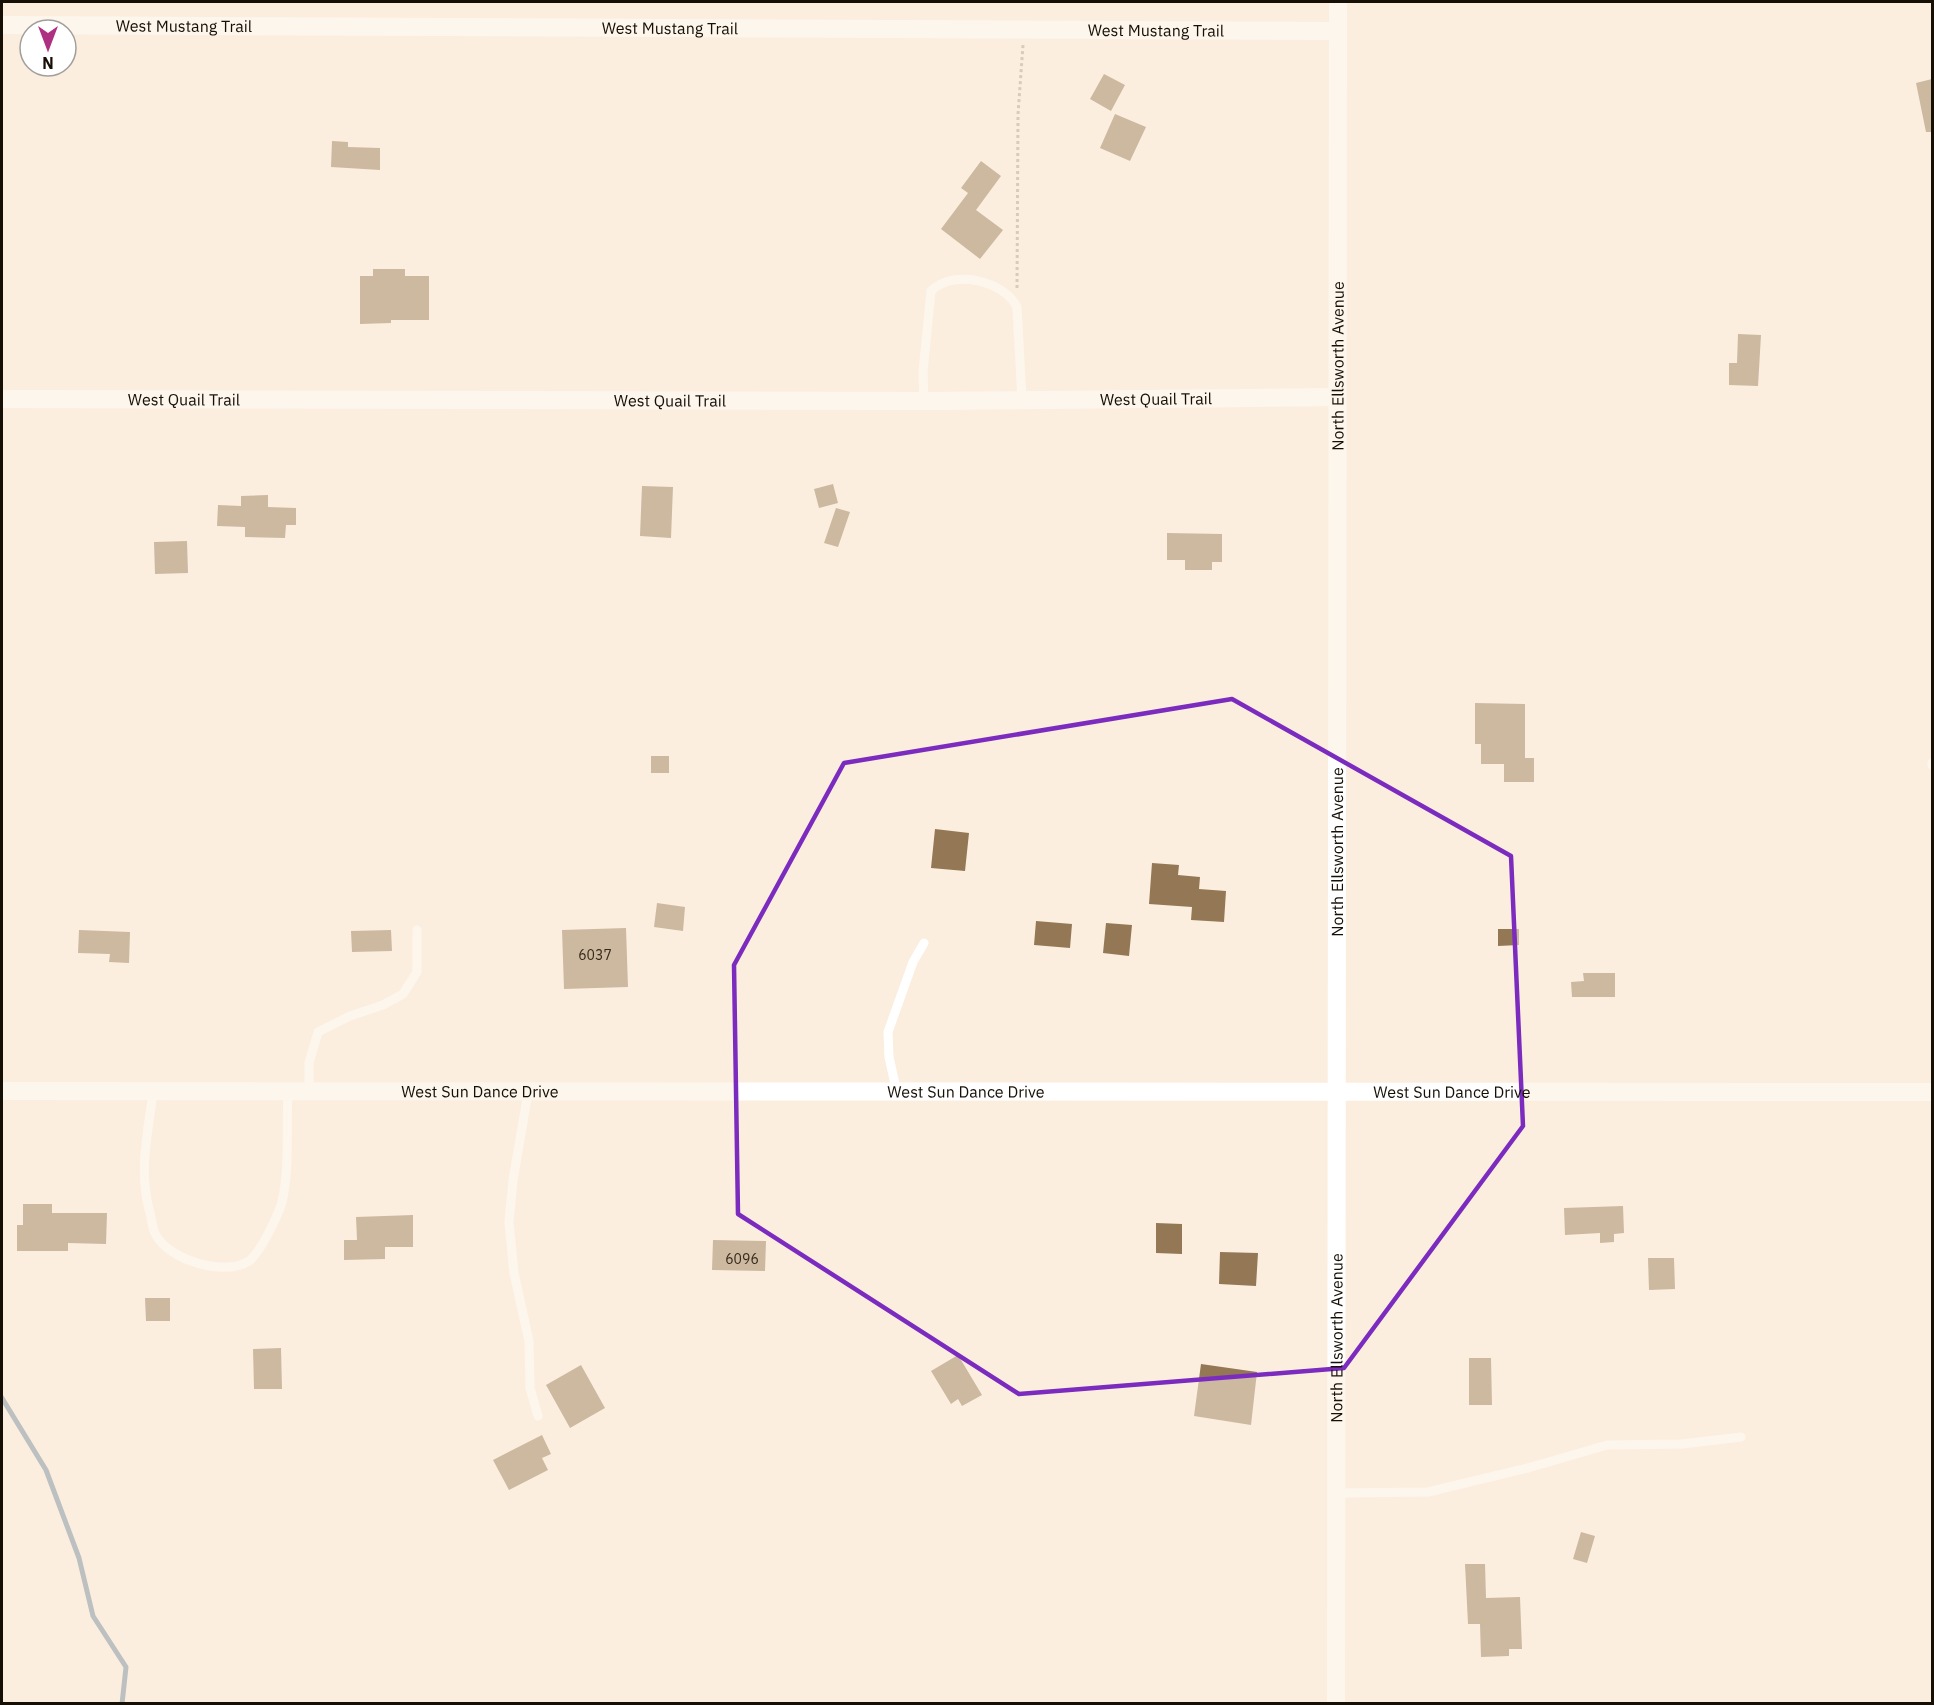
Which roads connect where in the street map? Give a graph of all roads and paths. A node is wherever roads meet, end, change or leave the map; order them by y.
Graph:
1 (1338, 2) edge
2 (2, 26) edge
3 (1024, 30) junction
4 (1338, 31) junction
5 (1017, 307) junction
6 (1336, 397) junction
7 (2, 399) edge
8 (1022, 400) junction
9 (924, 401) junction
10 (417, 930) dead end
11 (924, 943) dead end
12 (2, 1091) edge
13 (153, 1092) junction
14 (288, 1092) junction
15 (309, 1092) junction
16 (1932, 1092) edge
17 (528, 1093) junction
18 (897, 1093) junction
19 (1337, 1093) junction
20 (538, 1416) dead end
21 (1741, 1437) dead end
22 (1336, 1493) junction
23 (1336, 1704) edge

1 - 4 street, North Ellsworth Avenue
2 - 3 street, West Mustang Trail
3 - 4 street, West Mustang Trail
3 - 5 path
4 - 6 street, North Ellsworth Avenue
5 - 8 lane
5 - 9 lane
6 - 8 street, West Quail Trail
6 - 19 street, North Ellsworth Avenue
7 - 9 street, West Quail Trail
8 - 9 street, West Quail Trail
10 - 15 lane
11 - 18 lane
12 - 13 street, West Sun Dance Drive
13 - 14 street, West Sun Dance Drive
13 - 14 lane
14 - 15 street, West Sun Dance Drive
15 - 17 street, West Sun Dance Drive
16 - 19 street, West Sun Dance Drive
17 - 18 street, West Sun Dance Drive
17 - 20 lane
18 - 19 street, West Sun Dance Drive
19 - 22 street, North Ellsworth Avenue
21 - 22 lane
22 - 23 street, North Ellsworth Avenue

